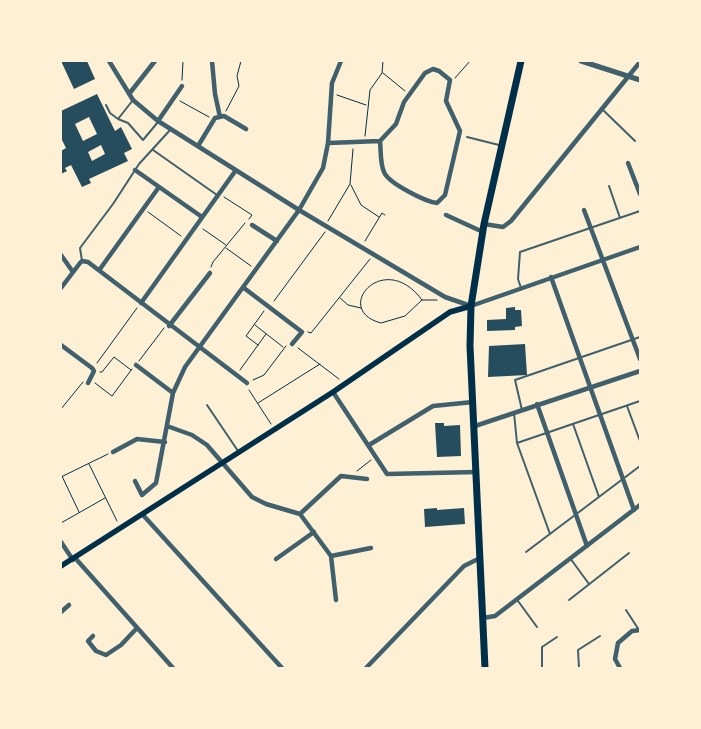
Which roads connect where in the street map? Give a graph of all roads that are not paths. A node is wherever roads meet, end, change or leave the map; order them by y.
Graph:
1 (110, 61) edge
2 (155, 61) edge
3 (212, 61) edge
4 (341, 61) edge
5 (521, 61) edge
6 (581, 61) edge
7 (640, 62) edge
8 (628, 77) junction
9 (640, 80) edge
10 (182, 86) road end
11 (129, 94) junction
12 (133, 100) junction
13 (106, 105) dead end
14 (602, 109) junction
15 (222, 116) junction
16 (118, 118) junction
17 (158, 122) junction
18 (246, 129) dead end
19 (170, 130) junction
20 (467, 137) dead end
21 (380, 141) junction
22 (635, 141) dead end
23 (328, 143) junction
24 (198, 146) junction
25 (501, 146) junction
26 (153, 150) junction
27 (628, 163) dead end
28 (135, 170) junction
29 (236, 170) junction
30 (609, 186) dead end
31 (159, 187) junction
32 (218, 194) junction
33 (640, 194) edge
34 (299, 210) junction
35 (584, 210) dead end
36 (640, 211) edge
37 (446, 215) dead end
38 (202, 217) junction
39 (620, 218) junction
40 (252, 225) dead end
41 (484, 228) junction
42 (591, 228) junction
43 (277, 241) junction
44 (640, 246) edge
45 (61, 255) edge
46 (604, 259) junction
47 (82, 261) junction
48 (100, 269) junction
49 (73, 272) junction
50 (210, 273) road end
51 (551, 277) junction
52 (61, 288) edge
53 (244, 288) junction
54 (521, 288) junction
55 (141, 303) junction
56 (470, 306) junction
57 (169, 326) junction
58 (640, 337) edge
59 (633, 340) junction
60 (292, 344) road end
61 (61, 345) edge
62 (199, 347) junction
63 (580, 358) junction
64 (640, 359) edge
65 (136, 365) dead end
66 (640, 370) edge
67 (88, 383) road end
68 (247, 383) road end
69 (591, 386) junction
70 (333, 392) junction
71 (173, 393) junction
72 (640, 401) edge
73 (472, 402) junction
74 (537, 404) junction
75 (207, 405) dead end
76 (627, 406) junction
77 (522, 410) junction
78 (514, 413) junction
79 (601, 415) junction
80 (573, 424) junction
81 (167, 426) junction
82 (474, 426) junction
83 (547, 433) junction
84 (640, 441) edge
85 (165, 442) junction
86 (518, 443) junction
87 (369, 445) junction
88 (238, 451) junction
89 (113, 452) road end
90 (221, 462) junction
91 (640, 466) edge
92 (477, 472) junction
93 (367, 479) dead end
94 (623, 479) junction
95 (135, 480) dead end
96 (599, 497) junction
97 (640, 505) edge
98 (634, 510) junction
99 (300, 514) junction
100 (144, 515) junction
101 (575, 515) junction
102 (314, 532) junction
103 (550, 534) junction
104 (61, 542) edge
105 (587, 546) junction
106 (371, 548) dead end
107 (526, 552) dead end
108 (630, 553) dead end
109 (331, 556) junction
110 (480, 558) junction
111 (570, 558) junction
112 (276, 559) dead end
113 (74, 560) junction
114 (61, 566) edge
115 (589, 584) junction
116 (516, 599) junction
117 (336, 600) dead end
118 (569, 600) dead end
119 (69, 605) dead end
120 (626, 610) dead end
121 (61, 612) edge
122 (483, 618) junction
123 (538, 627) dead end
124 (138, 628) junction
125 (640, 630) edge
126 (93, 636) dead end
127 (600, 636) dead end
128 (557, 637) dead end
129 (173, 668) edge
130 (282, 668) edge
131 (366, 668) edge
132 (485, 668) edge
133 (542, 668) edge
134 (579, 668) edge
135 (620, 668) edge

1 - 11 street
2 - 11 street
3 - 15 street
4 - 23 street
5 - 25 highway
6 - 8 street
7 - 8 street
8 - 9 street
8 - 14 street
10 - 17 street
11 - 12 street
12 - 16 lane
12 - 17 street
13 - 16 lane
14 - 22 lane
14 - 41 street
15 - 18 street
15 - 24 street
16 - 17 lane
17 - 19 street
19 - 24 street
19 - 26 lane
20 - 25 lane
21 - 21 street
21 - 23 street
23 - 34 street
24 - 29 street
25 - 41 highway
26 - 28 lane
26 - 32 lane
27 - 33 street
28 - 31 street
28 - 47 lane
29 - 32 street
29 - 34 street
30 - 39 lane
31 - 38 street
31 - 48 street
32 - 38 street
34 - 43 street
34 - 56 street
35 - 42 street
36 - 39 lane
37 - 41 street
38 - 55 street
39 - 42 lane
40 - 43 street
41 - 56 highway
42 - 46 street
42 - 54 lane
43 - 53 street
44 - 46 street
45 - 49 street
46 - 51 street
46 - 59 street
47 - 48 street
47 - 49 street
48 - 55 street
49 - 52 street
50 - 57 street
51 - 54 street
51 - 63 street
53 - 60 street
53 - 62 street
54 - 56 street
55 - 57 street
56 - 70 main road
56 - 73 highway
57 - 62 street
58 - 59 lane
59 - 63 lane
59 - 64 street
61 - 67 street
62 - 68 street
62 - 71 street
63 - 69 street
63 - 77 lane
65 - 71 street
66 - 69 street
69 - 74 street
69 - 79 street
70 - 87 street
70 - 88 main road
71 - 81 street
72 - 76 lane
73 - 82 highway
73 - 87 street
74 - 77 street
74 - 83 street
75 - 88 lane
76 - 79 lane
76 - 84 lane
77 - 78 street
78 - 82 street
78 - 86 lane
79 - 80 lane
79 - 94 street
80 - 83 lane
80 - 96 lane
81 - 85 street
81 - 90 street
82 - 92 highway
83 - 86 lane
83 - 101 street
85 - 89 street
85 - 95 street
86 - 103 lane
87 - 92 street
88 - 90 main road
90 - 99 street
90 - 100 main road
91 - 94 lane
92 - 110 highway
93 - 99 street
94 - 96 lane
94 - 98 street
96 - 101 lane
97 - 98 street
98 - 105 street
99 - 102 street
100 - 113 main road
100 - 130 street
101 - 103 lane
101 - 105 street
102 - 109 street
102 - 112 street
103 - 107 lane
104 - 113 street
105 - 111 street
106 - 109 street
108 - 115 lane
109 - 117 street
110 - 122 highway
110 - 131 street
111 - 115 lane
111 - 116 street
113 - 114 main road
113 - 124 street
115 - 118 lane
116 - 122 street
116 - 123 lane
119 - 121 street
120 - 125 lane
122 - 132 highway
124 - 126 street
124 - 129 street
125 - 135 street
127 - 134 lane
128 - 133 lane

